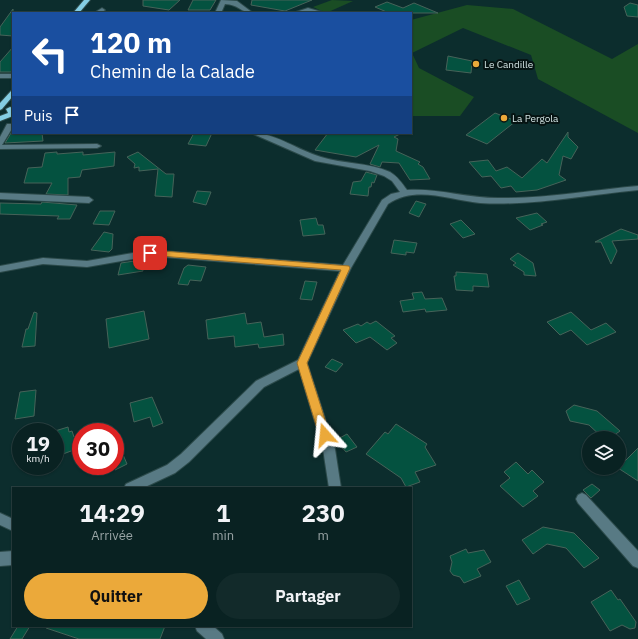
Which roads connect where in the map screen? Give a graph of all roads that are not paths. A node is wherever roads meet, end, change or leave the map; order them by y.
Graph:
1 (88, 0) edge
2 (224, 1) edge
3 (233, 1) edge
4 (77, 12) edge
5 (218, 12) edge
6 (249, 12) edge
7 (300, 12) edge
8 (316, 12) edge
9 (0, 76) edge
10 (12, 76) edge
11 (12, 93) edge
12 (0, 108) edge
13 (12, 110) edge
14 (1, 119) edge
15 (10, 126) dead end
16 (257, 134) edge
17 (0, 143) edge
18 (97, 146) dead end
19 (0, 147) edge
20 (638, 188) edge
21 (404, 192) junction
22 (0, 196) edge
23 (89, 200) dead end
24 (346, 268) junction
25 (0, 269) edge
26 (302, 363) junction
27 (132, 487) edge
28 (335, 487) edge
29 (582, 499) dead end
30 (0, 519) edge
31 (12, 525) edge
32 (12, 558) edge
33 (0, 559) edge
34 (638, 561) edge
35 (203, 627) edge
36 (217, 639) edge

1 - 4 main road
2 - 3 street
2 - 5 street
3 - 6 street
7 - 8 street
9 - 10 street
11 - 12 main road
12 - 13 main road
13 - 14 main road
15 - 17 street
16 - 21 street
18 - 19 street
20 - 21 street
21 - 24 street
22 - 23 street
24 - 25 street
24 - 26 street
26 - 27 street
26 - 28 street
29 - 34 street
30 - 31 street
32 - 33 street
35 - 36 street

